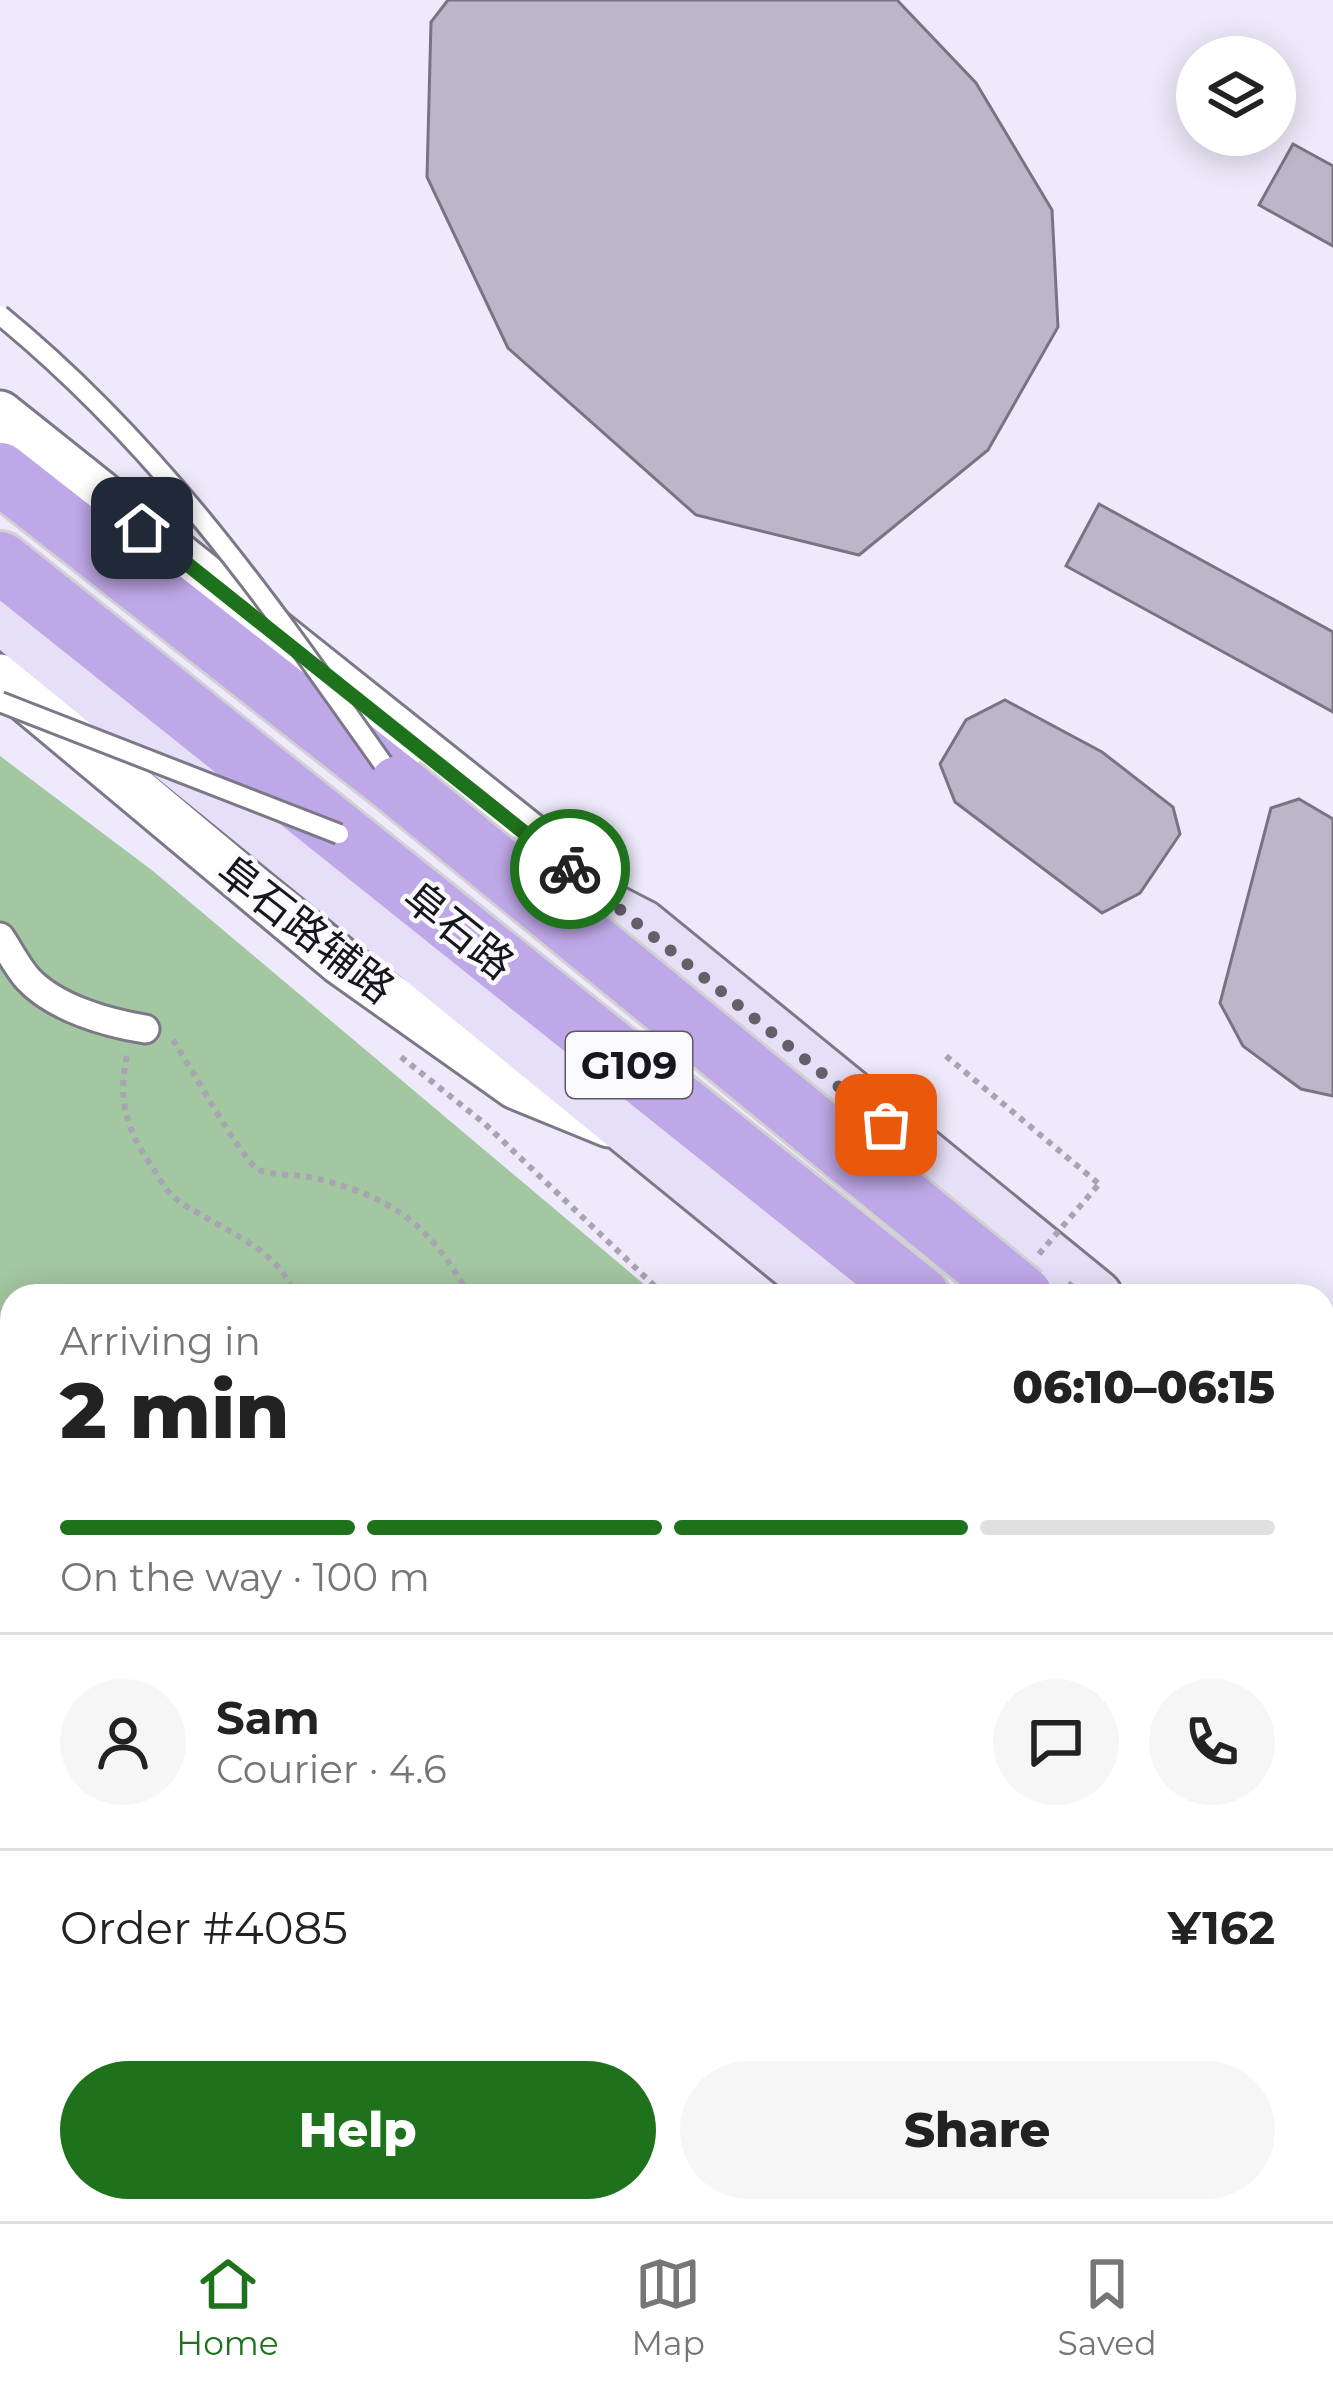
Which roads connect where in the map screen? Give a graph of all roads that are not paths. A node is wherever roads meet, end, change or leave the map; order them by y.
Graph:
1 (0, 315) edge
2 (0, 414) edge
3 (0, 472) edge
4 (0, 490) edge
5 (0, 562) edge
6 (0, 617) edge
7 (0, 677) edge
8 (0, 702) edge
9 (399, 785) junction
10 (339, 834) junction
11 (642, 926) junction
12 (0, 937) edge
13 (145, 1029) road end
14 (640, 1136) junction
15 (819, 1284) edge
16 (904, 1284) edge
17 (1007, 1284) edge
18 (1081, 1284) edge

1 - 9 lane, bridge
2 - 11 street
3 - 9 highway, 阜石路 / G109, bridge
4 - 11 main road, 阜石路
5 - 10 highway, 阜石路 / G109
6 - 14 main road, 阜石路
7 - 14 street, 阜石路辅路
8 - 10 lane, bridge
9 - 17 highway, 阜石路 / G109, bridge
10 - 16 highway, 阜石路 / G109
11 - 18 main road, 阜石路
12 - 13 street
14 - 15 main road, 阜石路

